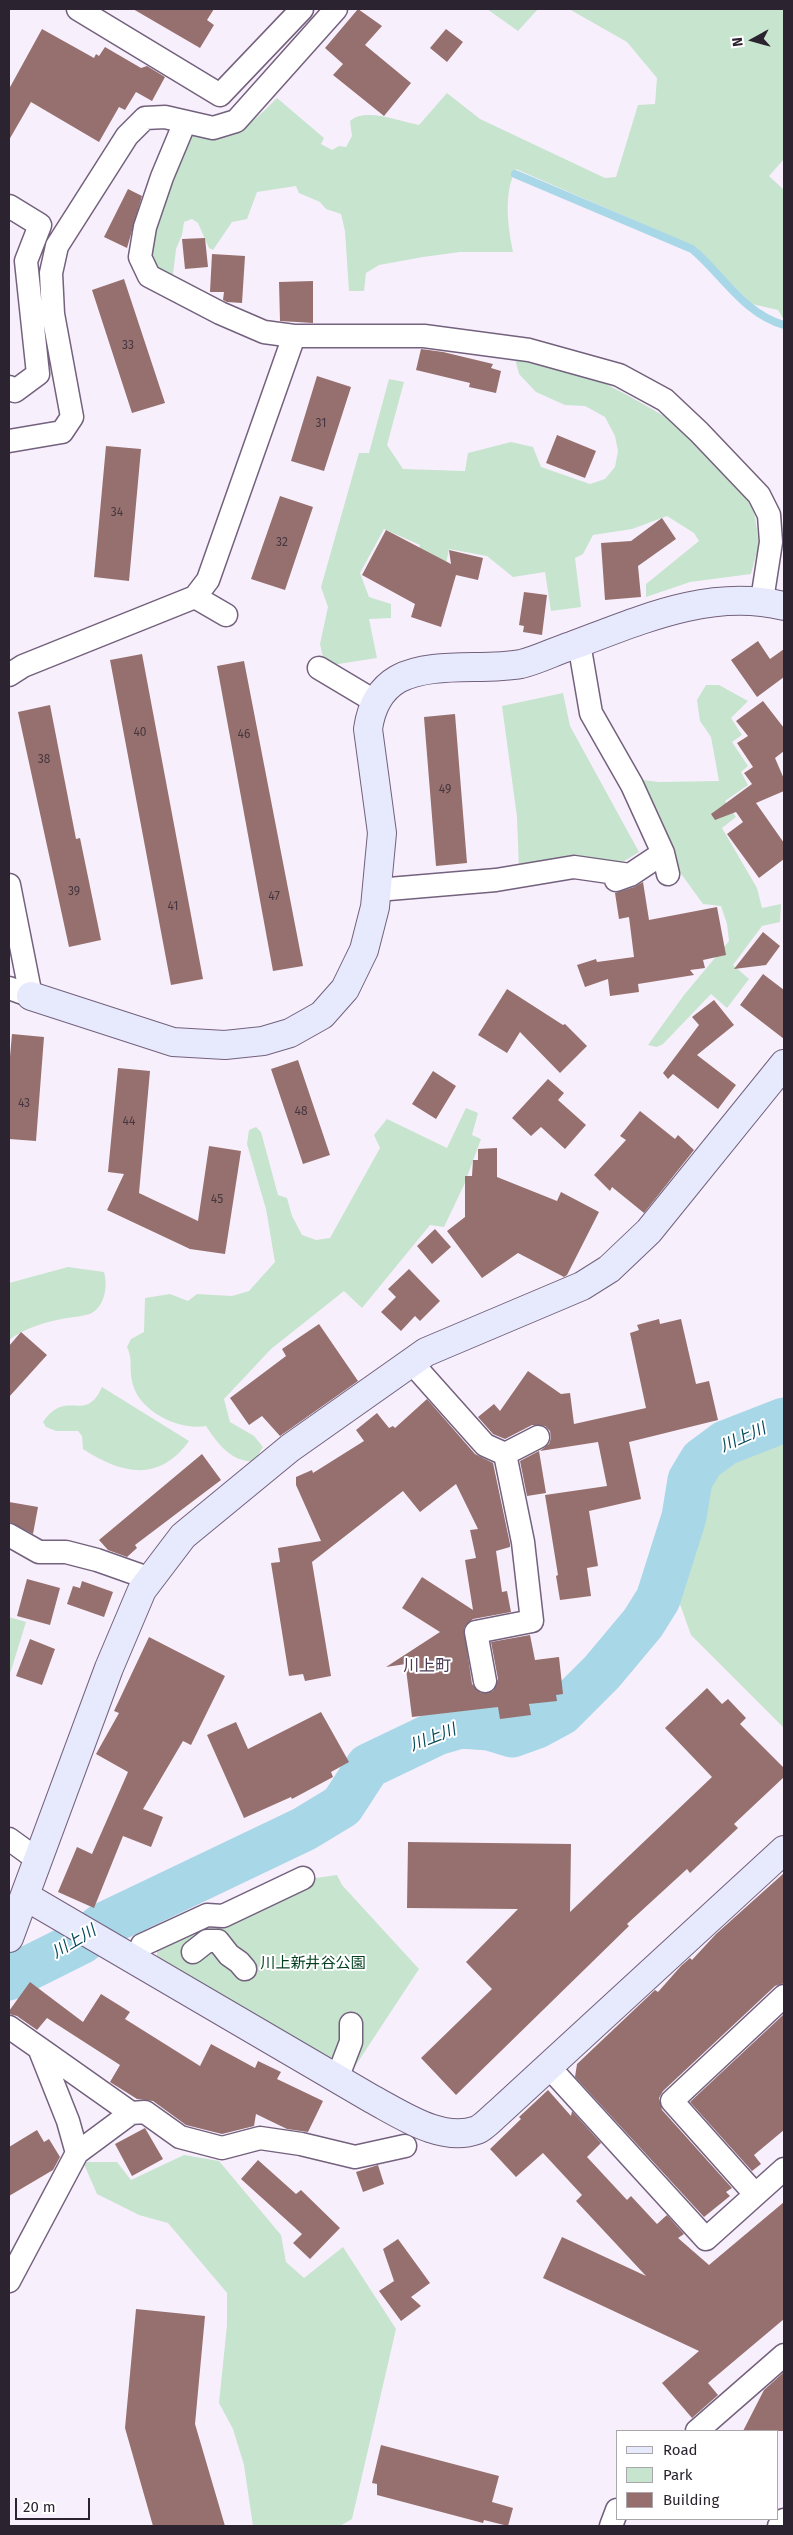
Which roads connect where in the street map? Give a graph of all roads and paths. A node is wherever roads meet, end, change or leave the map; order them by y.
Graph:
1 (302, 9) edge
2 (336, 9) edge
3 (89, 12) edge
4 (220, 96) junction
5 (247, 108) junction
6 (185, 122) junction
7 (9, 206) edge
8 (294, 336) junction
9 (9, 387) edge
10 (9, 441) edge
11 (196, 597) junction
12 (773, 603) edge
13 (226, 616) dead end
14 (579, 643) junction
15 (319, 668) dead end
16 (9, 675) edge
17 (376, 702) junction
18 (630, 875) junction
19 (604, 884) dead end
20 (9, 885) edge
21 (376, 890) junction
22 (20, 992) edge
23 (784, 1064) edge
24 (411, 1362) junction
25 (538, 1437) dead end
26 (504, 1454) junction
27 (9, 1535) edge
28 (148, 1578) junction
29 (484, 1681) dead end
30 (9, 1839) edge
31 (784, 1850) edge
32 (38, 1860) junction
33 (303, 1878) dead end
34 (25, 1896) junction
35 (9, 1938) edge
36 (142, 1945) dead end
37 (193, 1952) dead end
38 (245, 1969) dead end
39 (784, 1996) edge
40 (351, 2024) dead end
41 (9, 2028) edge
42 (39, 2048) junction
43 (548, 2066) junction
44 (341, 2068) dead end
45 (131, 2113) junction
46 (405, 2146) dead end
47 (77, 2153) junction
48 (784, 2169) edge
49 (756, 2194) junction
50 (9, 2281) edge
51 (784, 2355) edge
52 (698, 2430) edge
53 (616, 2513) edge
54 (784, 2520) edge
55 (611, 2526) edge
56 (779, 2526) edge

1 - 4 street
2 - 5 street
3 - 4 street
4 - 5 street
5 - 6 street
6 - 8 street
6 - 10 street
7 - 9 street
8 - 11 street
8 - 12 street
11 - 13 street
11 - 16 street
12 - 14 street
14 - 17 street
14 - 18 street
15 - 17 street
17 - 21 street
18 - 19 street
18 - 21 street
20 - 22 street
21 - 22 street
23 - 24 street
24 - 26 street
24 - 28 street
25 - 26 street
26 - 29 street
27 - 28 street
28 - 32 street
30 - 32 street
31 - 43 street
32 - 34 street
33 - 36 street
34 - 35 street
34 - 43 street
37 - 38 street
39 - 49 street
40 - 44 street
41 - 42 street
42 - 45 street
42 - 47 street
43 - 49 street
45 - 46 street
45 - 47 street
47 - 50 street
48 - 49 street
51 - 52 street
53 - 55 street
54 - 56 street

